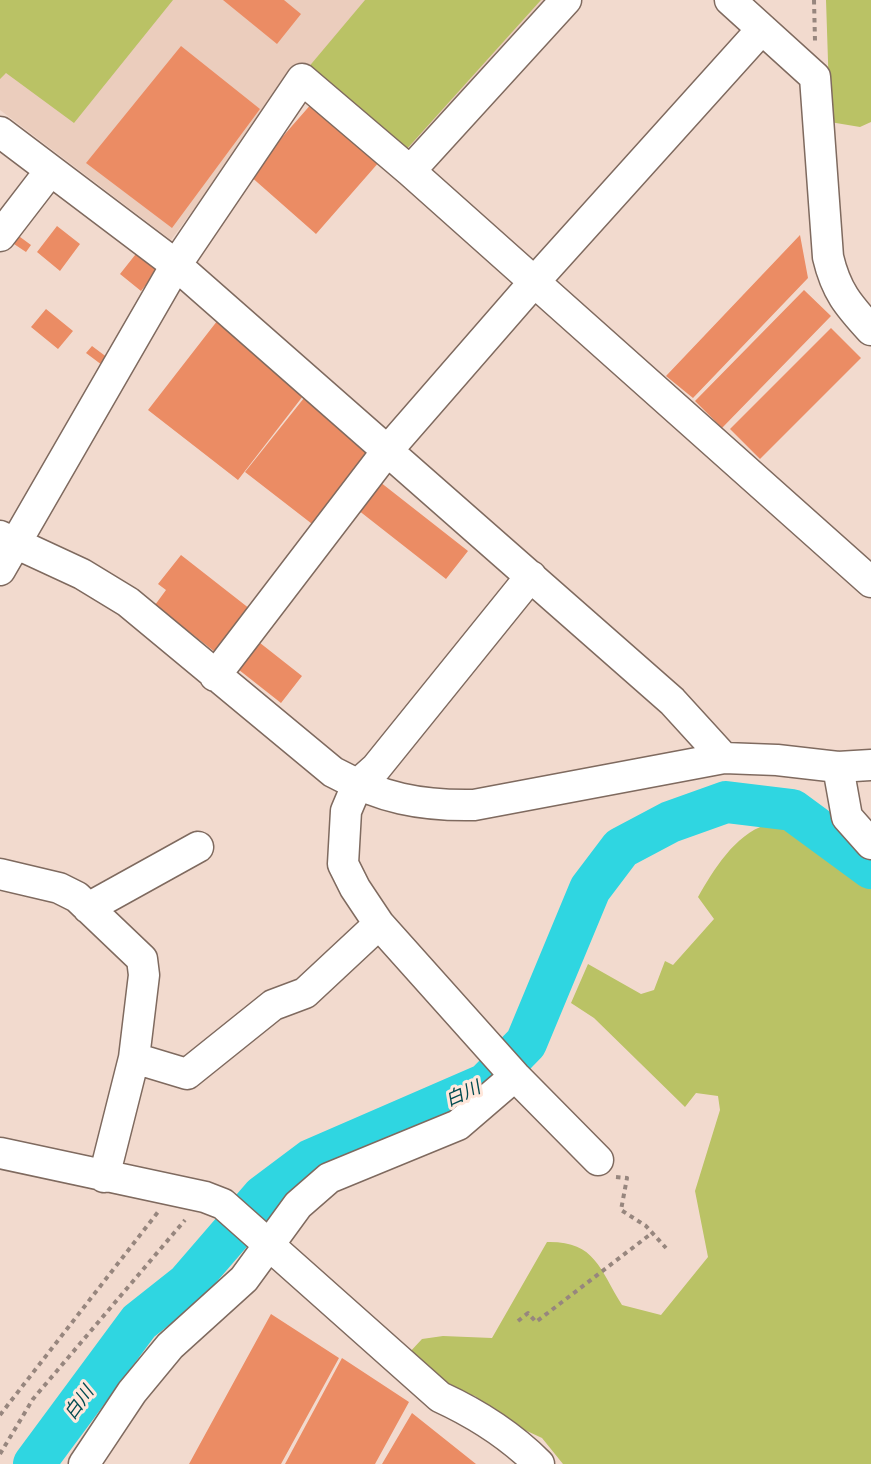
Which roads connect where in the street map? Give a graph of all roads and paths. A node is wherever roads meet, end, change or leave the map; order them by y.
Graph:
1 (566, 0) edge
2 (730, 0) edge
3 (762, 29) junction
4 (0, 132) edge
5 (50, 171) junction
6 (410, 171) junction
7 (0, 236) edge
8 (176, 265) junction
9 (535, 281) junction
10 (871, 330) edge
11 (387, 452) junction
12 (7, 538) edge
13 (0, 570) edge
14 (531, 576) junction
15 (871, 582) edge
16 (215, 676) junction
17 (724, 758) junction
18 (871, 765) edge
19 (838, 767) junction
20 (357, 785) junction
21 (871, 844) edge
22 (198, 847) dead end
23 (0, 874) edge
24 (88, 908) junction
25 (379, 924) junction
26 (134, 1058) junction
27 (515, 1076) junction
28 (0, 1153) edge
29 (598, 1160) dead end
30 (104, 1177) junction
31 (627, 1178) dead end
32 (173, 1192) junction
33 (214, 1201) junction
34 (652, 1233) junction
35 (265, 1243) junction
36 (666, 1248) dead end
37 (518, 1321) dead end
38 (0, 1415) edge
39 (0, 1454) edge
40 (522, 1458) edge
41 (84, 1464) edge

1 - 6 street
2 - 3 street
3 - 9 street
3 - 10 street
4 - 5 street
5 - 7 street
5 - 8 street
6 - 8 street
6 - 9 street
8 - 11 street
8 - 12 street
9 - 11 street
9 - 15 street
11 - 14 street
11 - 16 street
12 - 13 street
12 - 16 street
14 - 17 street
14 - 20 street
16 - 20 street
17 - 19 street
17 - 20 street
18 - 19 street
19 - 21 street
20 - 25 street
22 - 24 street
23 - 24 street
24 - 26 street
25 - 26 street
25 - 27 street
26 - 30 street
27 - 29 street
27 - 35 street
28 - 30 street
30 - 32 street
31 - 34 path
32 - 33 street
32 - 38 path
33 - 35 street
33 - 39 path
34 - 36 path
34 - 37 path
35 - 40 street
35 - 41 street

